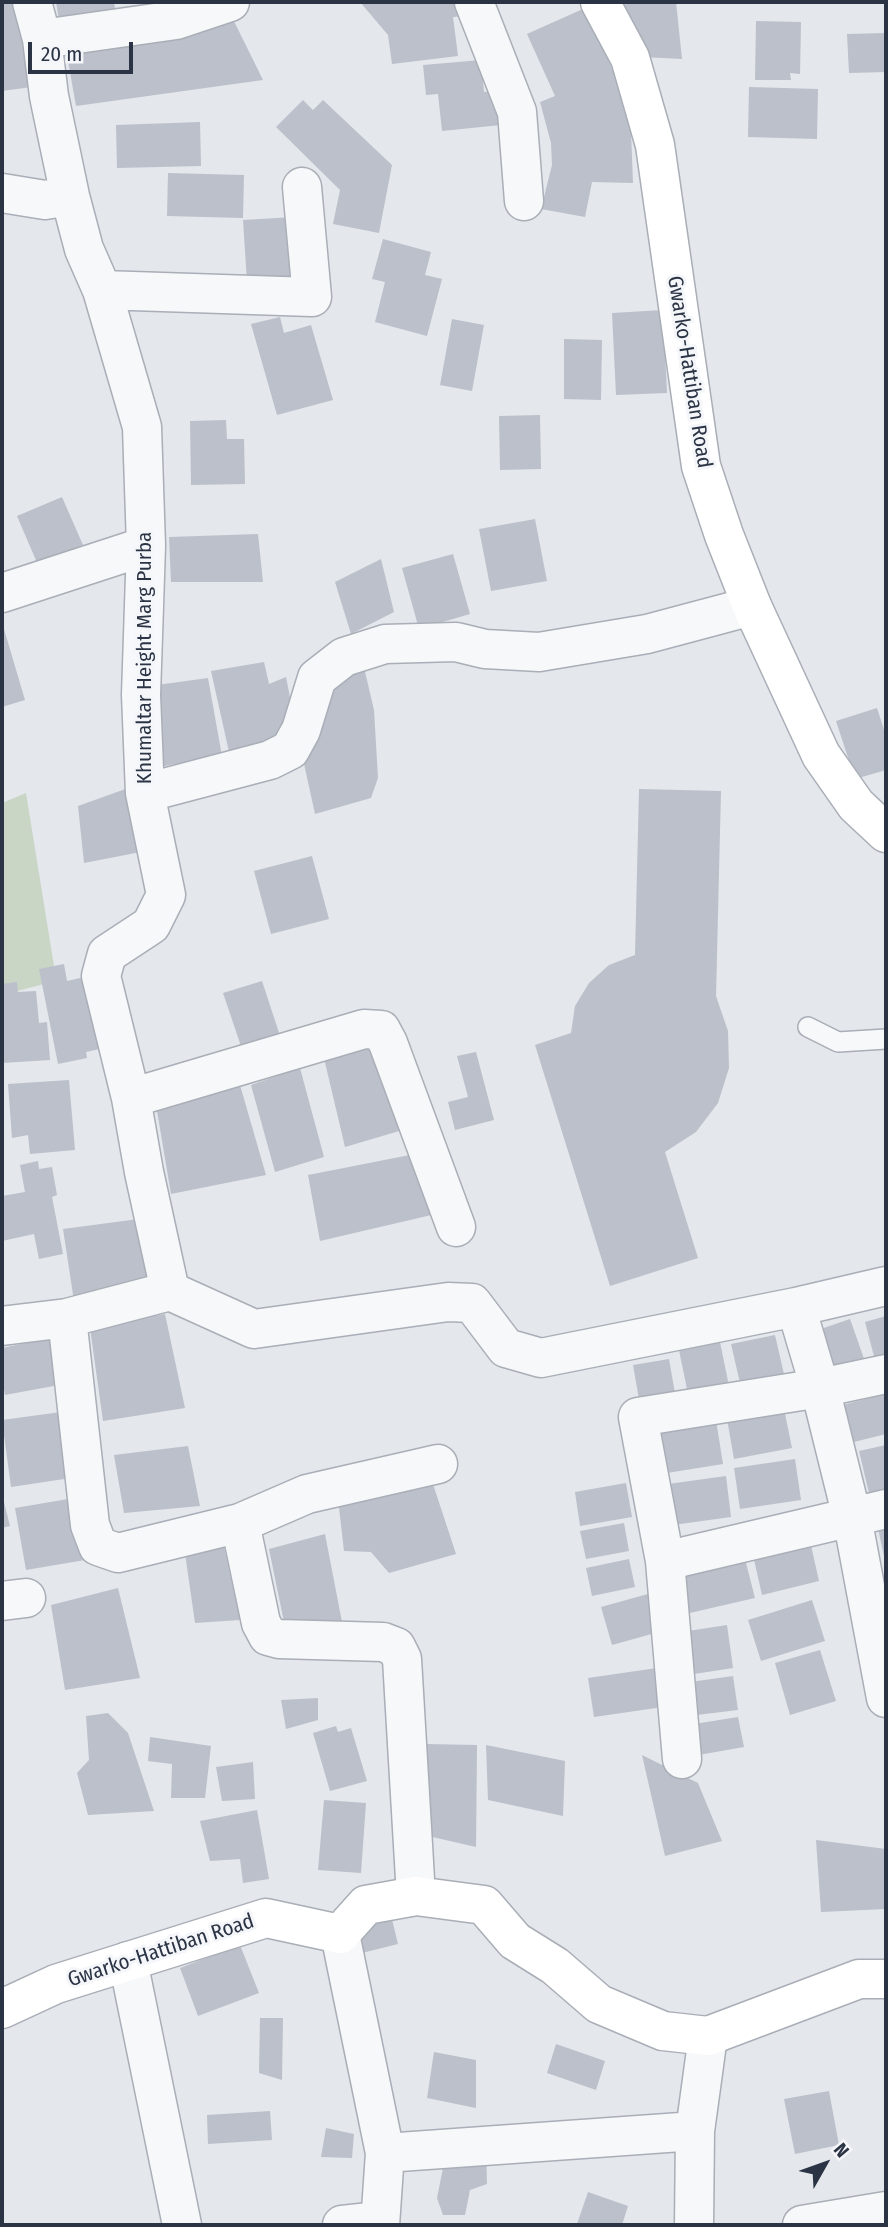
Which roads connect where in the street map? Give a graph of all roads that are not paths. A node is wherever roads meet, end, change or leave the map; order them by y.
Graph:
1 (32, 2) edge
2 (230, 2) edge
3 (474, 2) edge
4 (600, 2) edge
5 (42, 39) junction
6 (302, 187) dead end
7 (2, 192) edge
8 (70, 197) junction
9 (524, 201) dead end
10 (102, 290) junction
11 (146, 546) junction
12 (2, 593) edge
13 (751, 606) junction
14 (145, 793) junction
15 (886, 833) edge
16 (808, 1027) dead end
17 (886, 1039) edge
18 (131, 1098) junction
19 (456, 1227) dead end
20 (886, 1286) edge
21 (170, 1292) junction
22 (796, 1307) junction
23 (67, 1318) junction
24 (2, 1326) edge
25 (886, 1374) edge
26 (820, 1388) junction
27 (438, 1464) dead end
28 (869, 1513) edge
29 (240, 1523) junction
30 (665, 1561) junction
31 (881, 1644) edge
32 (886, 1698) edge
33 (682, 1759) dead end
34 (416, 1896) junction
35 (340, 1934) junction
36 (128, 1961) junction
37 (886, 1979) edge
38 (2, 2008) edge
39 (708, 2036) junction
40 (695, 2131) junction
41 (385, 2153) junction
42 (886, 2211) edge
43 (380, 2223) edge
44 (182, 2225) edge
45 (342, 2225) edge
46 (694, 2225) edge
47 (802, 2225) edge

1 - 5 street, Khumaltar Height Marg Purba
2 - 5 street
3 - 9 street
4 - 13 main road, Gwarko-Hattiban Road
5 - 8 street, Khumaltar Height Marg Purba
6 - 10 street
7 - 8 street
8 - 10 street, Khumaltar Height Marg Purba
10 - 11 street, Khumaltar Height Marg Purba
11 - 12 street
11 - 14 street, Khumaltar Height Marg Purba
13 - 14 street
13 - 15 main road, Gwarko-Hattiban Road
14 - 18 street, Khumaltar Height Marg Purba
16 - 17 lane
18 - 19 street
18 - 21 street, Khumaltar Height Marg Purba
20 - 22 street
21 - 22 street
21 - 23 street
22 - 26 street
23 - 24 street
23 - 29 street
25 - 26 street
26 - 28 street
26 - 30 street
27 - 29 street
28 - 30 street
28 - 31 street
29 - 34 street
30 - 33 street
31 - 32 street
34 - 35 main road
34 - 39 main road
35 - 36 main road, Gwarko-Hattiban Road
35 - 41 street
36 - 38 main road, Gwarko-Hattiban Road
36 - 44 street
37 - 39 main road
39 - 40 street
40 - 41 street
40 - 46 street
41 - 43 street
42 - 47 street
43 - 45 street

